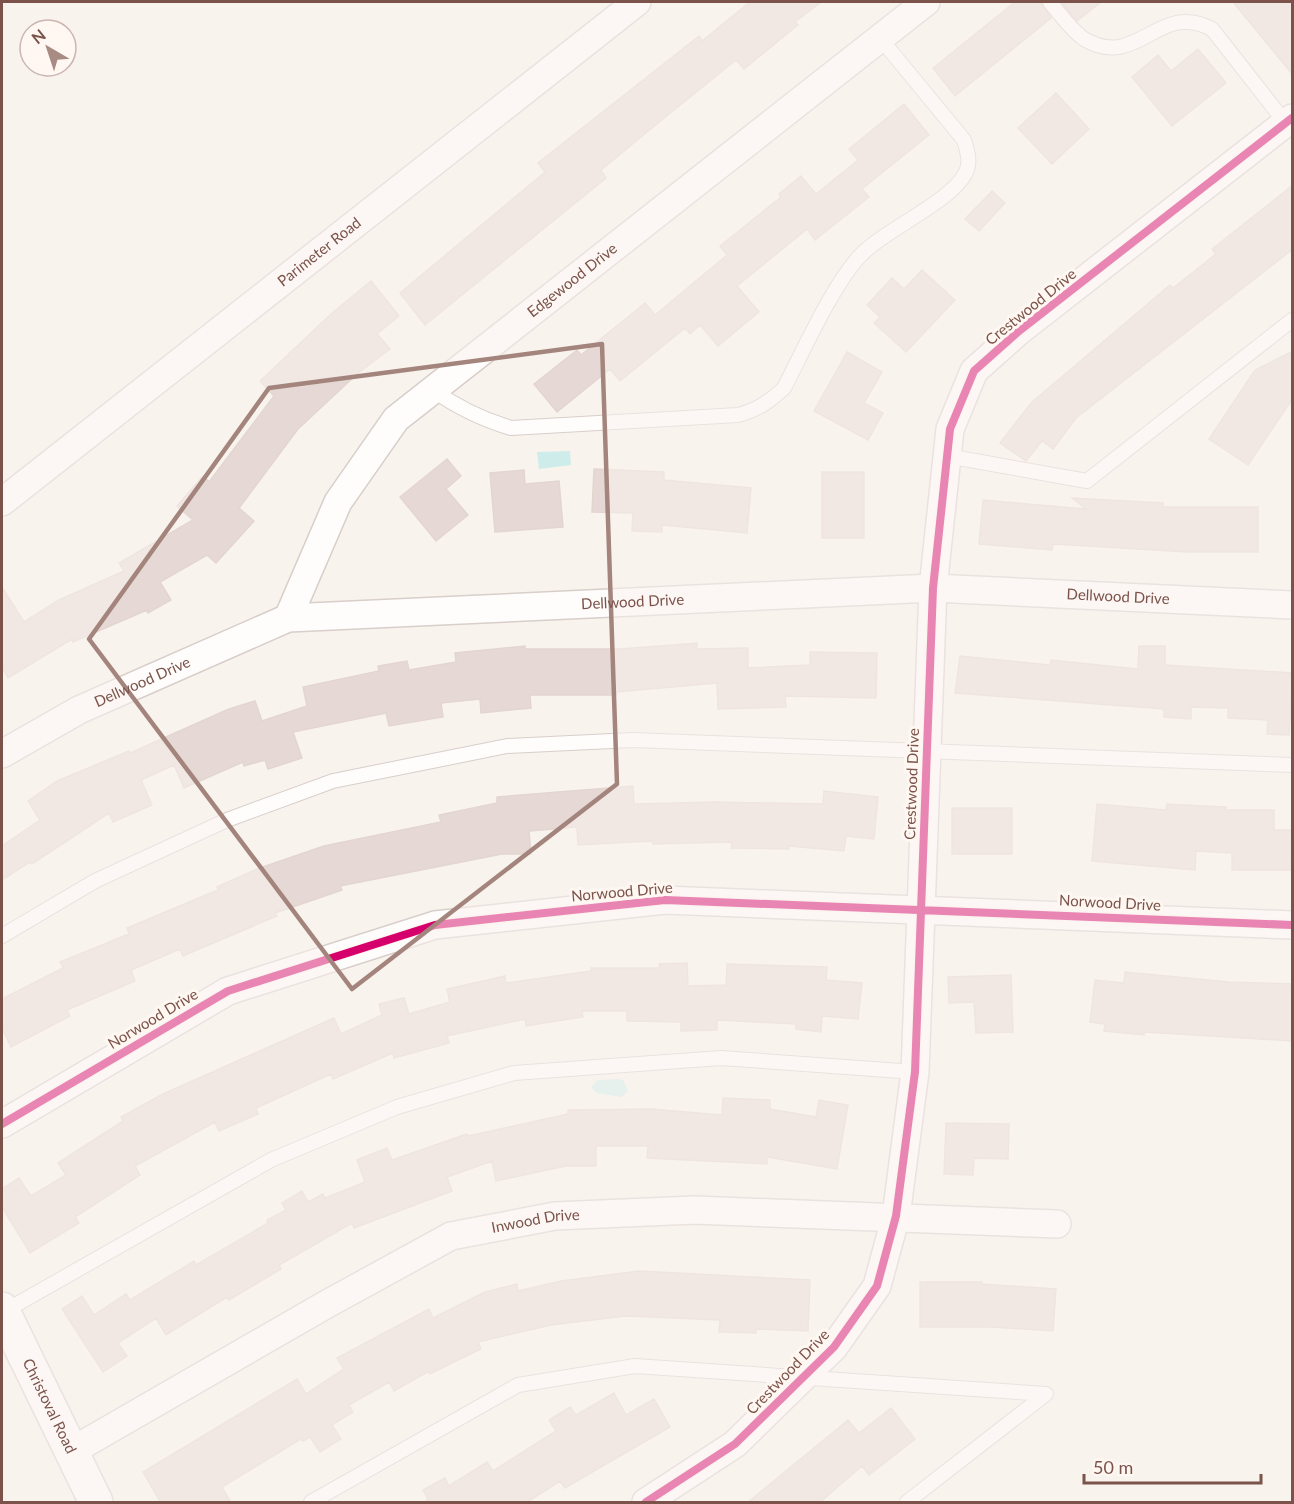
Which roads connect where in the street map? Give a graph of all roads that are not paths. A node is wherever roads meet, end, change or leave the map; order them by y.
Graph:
1 (637, 2) edge
2 (926, 2) edge
3 (1050, 2) edge
4 (880, 38) junction
5 (1290, 124) edge
6 (1293, 320) edge
7 (433, 390) junction
8 (947, 456) junction
9 (2, 502) edge
10 (933, 588) junction
11 (1293, 605) edge
12 (288, 618) junction
13 (926, 751) junction
14 (2, 754) edge
15 (1293, 765) edge
16 (920, 908) junction
17 (1293, 925) edge
18 (2, 936) edge
19 (915, 1072) junction
20 (2, 1124) edge
21 (896, 1216) junction
22 (1057, 1224) dead end
23 (2, 1311) edge
24 (803, 1378) junction
25 (70, 1452) junction
26 (96, 1503) edge
27 (311, 1503) edge
28 (646, 1503) edge
29 (908, 1503) edge

1 - 9 street, Parimeter Road
2 - 4 street, Edgewood Drive
3 - 5 lane
4 - 7 street, Edgewood Drive
4 - 7 lane
5 - 8 street, Crestwood Drive
6 - 8 lane
7 - 12 street, Edgewood Drive
8 - 10 street, Crestwood Drive
10 - 11 street, Dellwood Drive
10 - 12 street, Dellwood Drive
10 - 13 street, Crestwood Drive
12 - 14 street, Dellwood Drive
13 - 15 lane
13 - 16 street, Crestwood Drive
13 - 18 lane
16 - 17 street, Norwood Drive
16 - 19 street, Crestwood Drive
16 - 20 street, Norwood Drive
19 - 21 street, Crestwood Drive
19 - 23 lane
21 - 22 street, Inwood Drive
21 - 24 street, Crestwood Drive
21 - 25 street, Inwood Drive
23 - 25 street, Christoval Road
24 - 27 lane
24 - 28 street, Crestwood Drive
24 - 29 lane
25 - 26 street, Christoval Road

